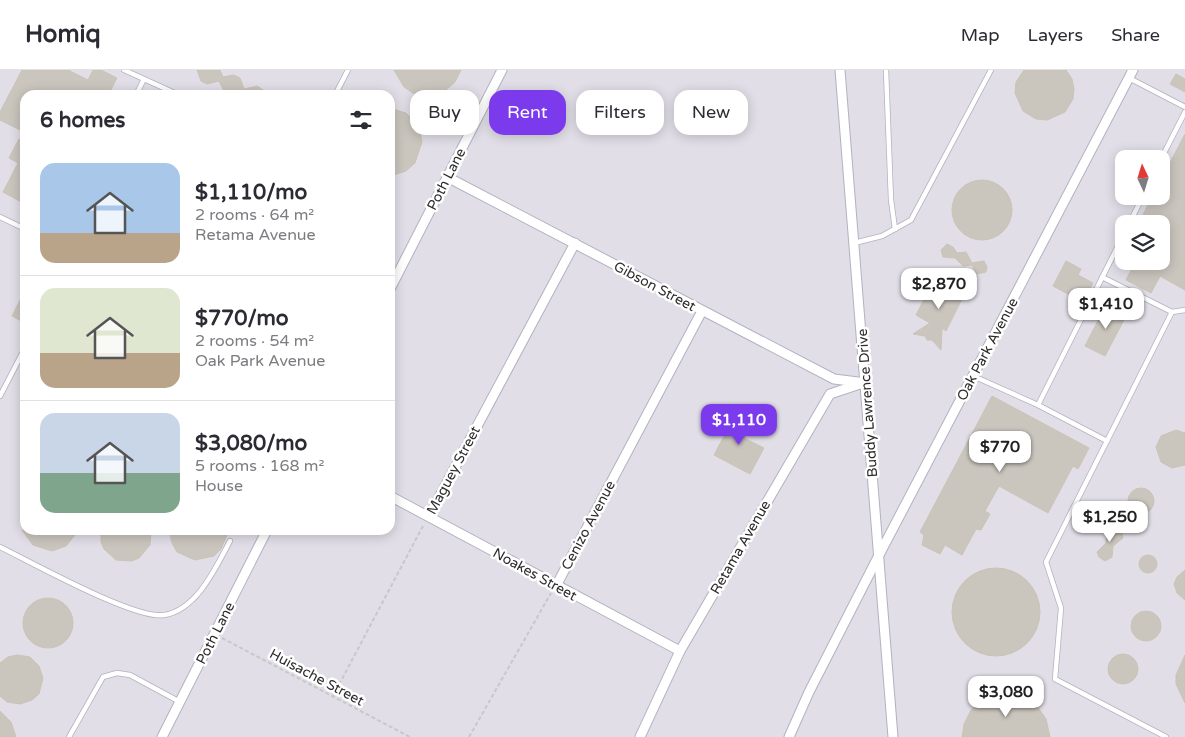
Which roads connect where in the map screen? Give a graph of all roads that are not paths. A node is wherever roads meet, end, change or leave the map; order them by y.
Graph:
1 (124, 70) edge
2 (348, 70) edge
3 (502, 70) edge
4 (840, 70) edge
5 (886, 70) edge
6 (991, 70) edge
7 (1131, 74) edge
8 (144, 79) junction
9 (138, 90) edge
10 (168, 90) edge
11 (338, 90) edge
12 (1185, 107) edge
13 (1185, 112) edge
14 (1166, 150) edge
15 (447, 177) junction
16 (0, 217) edge
17 (20, 227) edge
18 (895, 229) junction
19 (854, 243) junction
20 (575, 244) junction
21 (1115, 252) edge
22 (1102, 277) junction
23 (395, 279) edge
24 (1185, 310) edge
25 (702, 311) junction
26 (1172, 312) junction
27 (20, 358) edge
28 (973, 376) junction
29 (866, 383) junction
30 (0, 396) edge
31 (1038, 404) junction
32 (1107, 441) junction
33 (395, 499) edge
34 (429, 516) junction
35 (265, 535) edge
36 (230, 541) dead end
37 (0, 548) edge
38 (878, 557) junction
39 (556, 586) junction
40 (680, 651) junction
41 (180, 702) junction
42 (70, 737) edge
43 (162, 737) edge
44 (640, 737) edge
45 (789, 737) edge
46 (893, 737) edge
47 (1166, 737) edge

1 - 8 lane
2 - 11 lane
3 - 15 street, Poth Lane
4 - 19 street, Buddy Lawrence Drive
5 - 18 lane
6 - 18 lane
7 - 12 lane
7 - 28 street, Oak Park Avenue
8 - 9 lane
8 - 10 lane
13 - 14 lane
15 - 20 street, Gibson Street
15 - 23 street, Poth Lane
16 - 17 lane
18 - 19 lane
19 - 29 street, Buddy Lawrence Drive
20 - 25 street, Gibson Street
20 - 34 street, Maguey Street
21 - 22 lane
22 - 26 lane
22 - 31 lane
24 - 26 lane
25 - 29 street, Gibson Street
25 - 39 street, Cenizo Avenue
26 - 32 lane
27 - 30 lane
28 - 31 lane
28 - 38 street, Oak Park Avenue
29 - 38 street, Buddy Lawrence Drive
29 - 40 street, Retama Avenue
31 - 32 lane
32 - 47 lane
33 - 34 street, Noakes Street
34 - 39 street, Noakes Street
35 - 41 street, Poth Lane
36 - 37 lane
38 - 45 street, Oak Park Avenue
38 - 46 street, Buddy Lawrence Drive
39 - 40 street, Noakes Street
40 - 44 street, Retama Avenue
41 - 42 lane
41 - 43 street, Poth Lane

